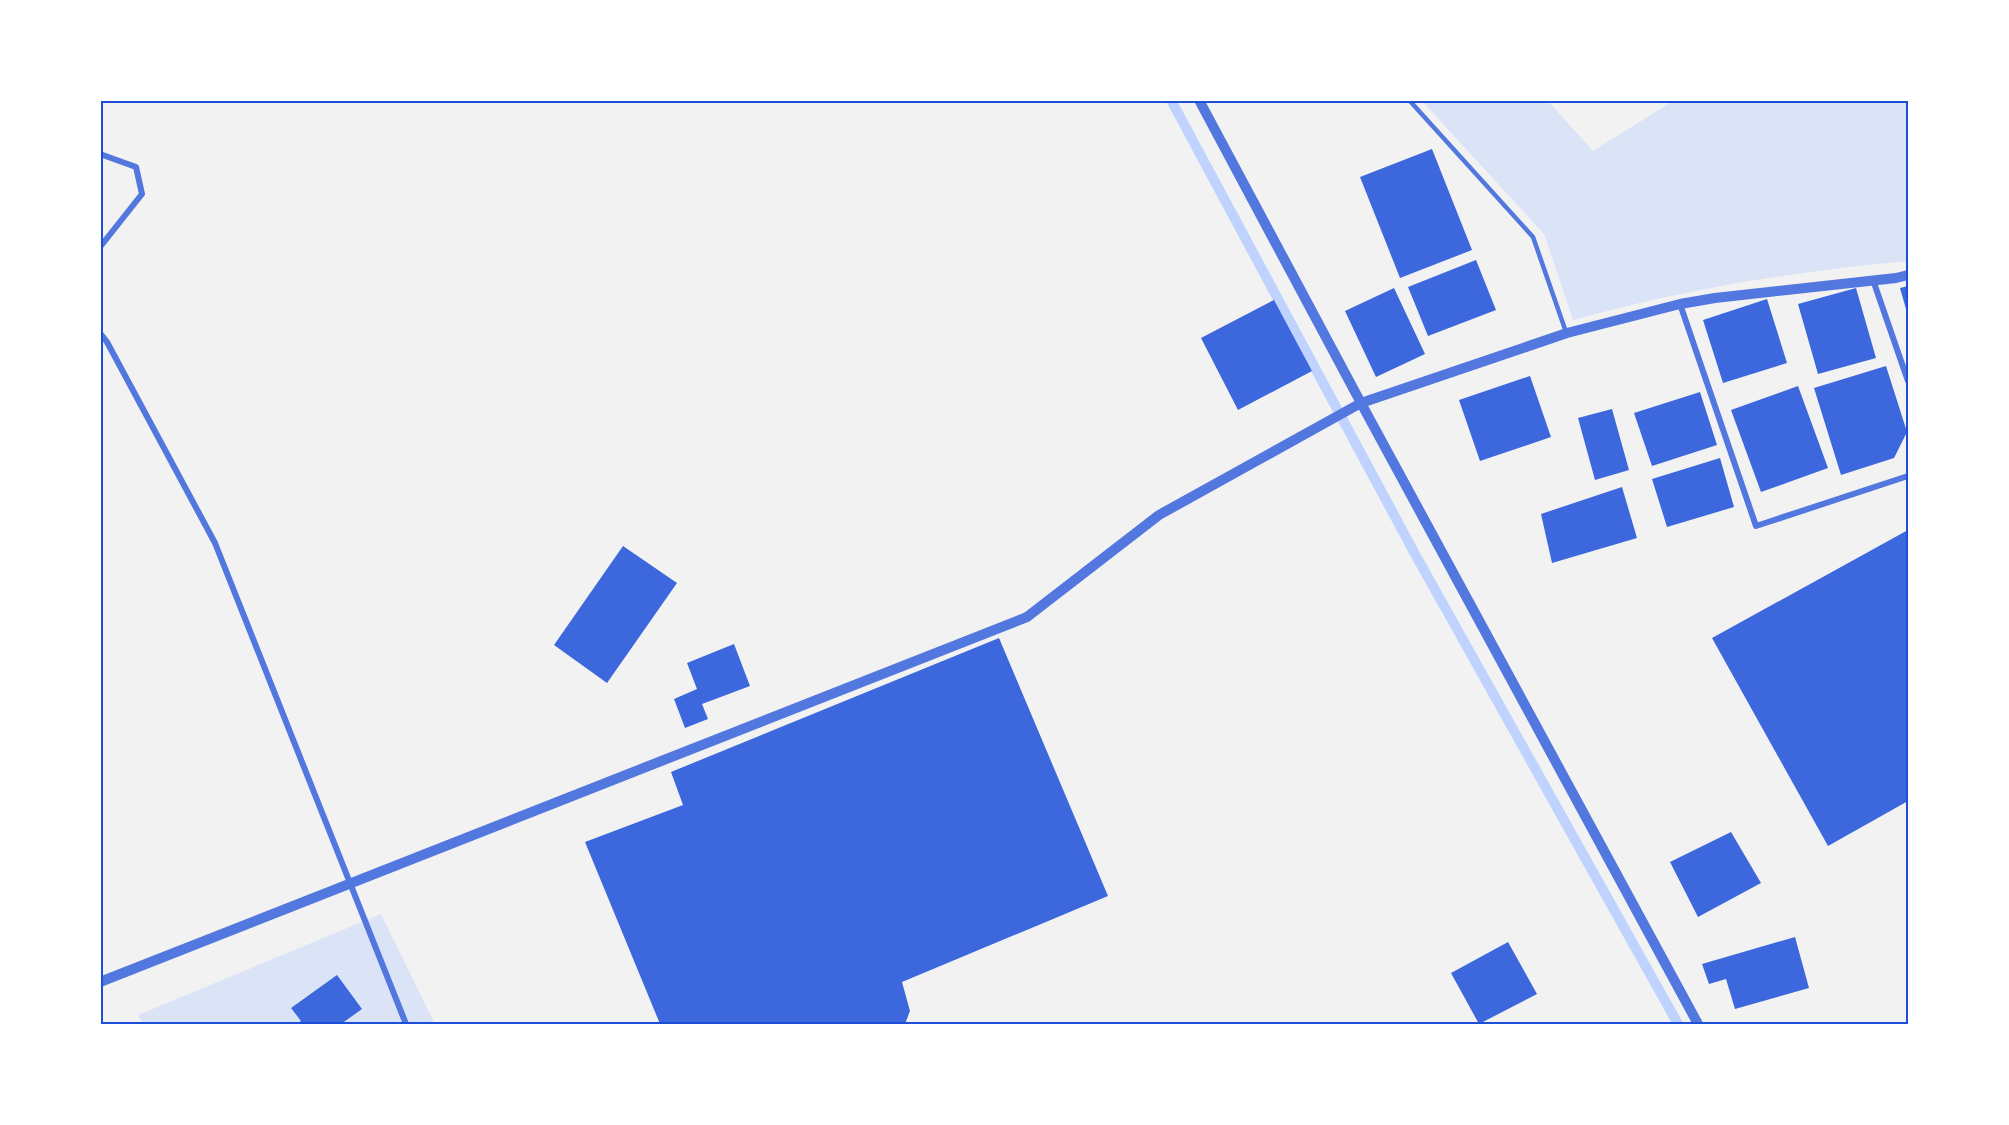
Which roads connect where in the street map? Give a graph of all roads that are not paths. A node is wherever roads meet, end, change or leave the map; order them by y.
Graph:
1 (1200, 100) edge
2 (1409, 100) edge
3 (100, 154) edge
4 (100, 247) edge
5 (1908, 275) edge
6 (1873, 280) junction
7 (1680, 304) junction
8 (100, 333) edge
9 (1567, 333) junction
10 (1908, 381) edge
11 (1361, 403) junction
12 (1908, 476) edge
13 (350, 883) junction
14 (100, 982) edge
15 (406, 1024) edge
16 (1698, 1024) edge

1 - 11 street
2 - 9 lane
3 - 4 street
5 - 6 street
6 - 7 street
6 - 10 street
7 - 9 street
7 - 12 street
8 - 13 street
9 - 11 street
11 - 13 street
11 - 16 street
13 - 14 street
13 - 15 street

